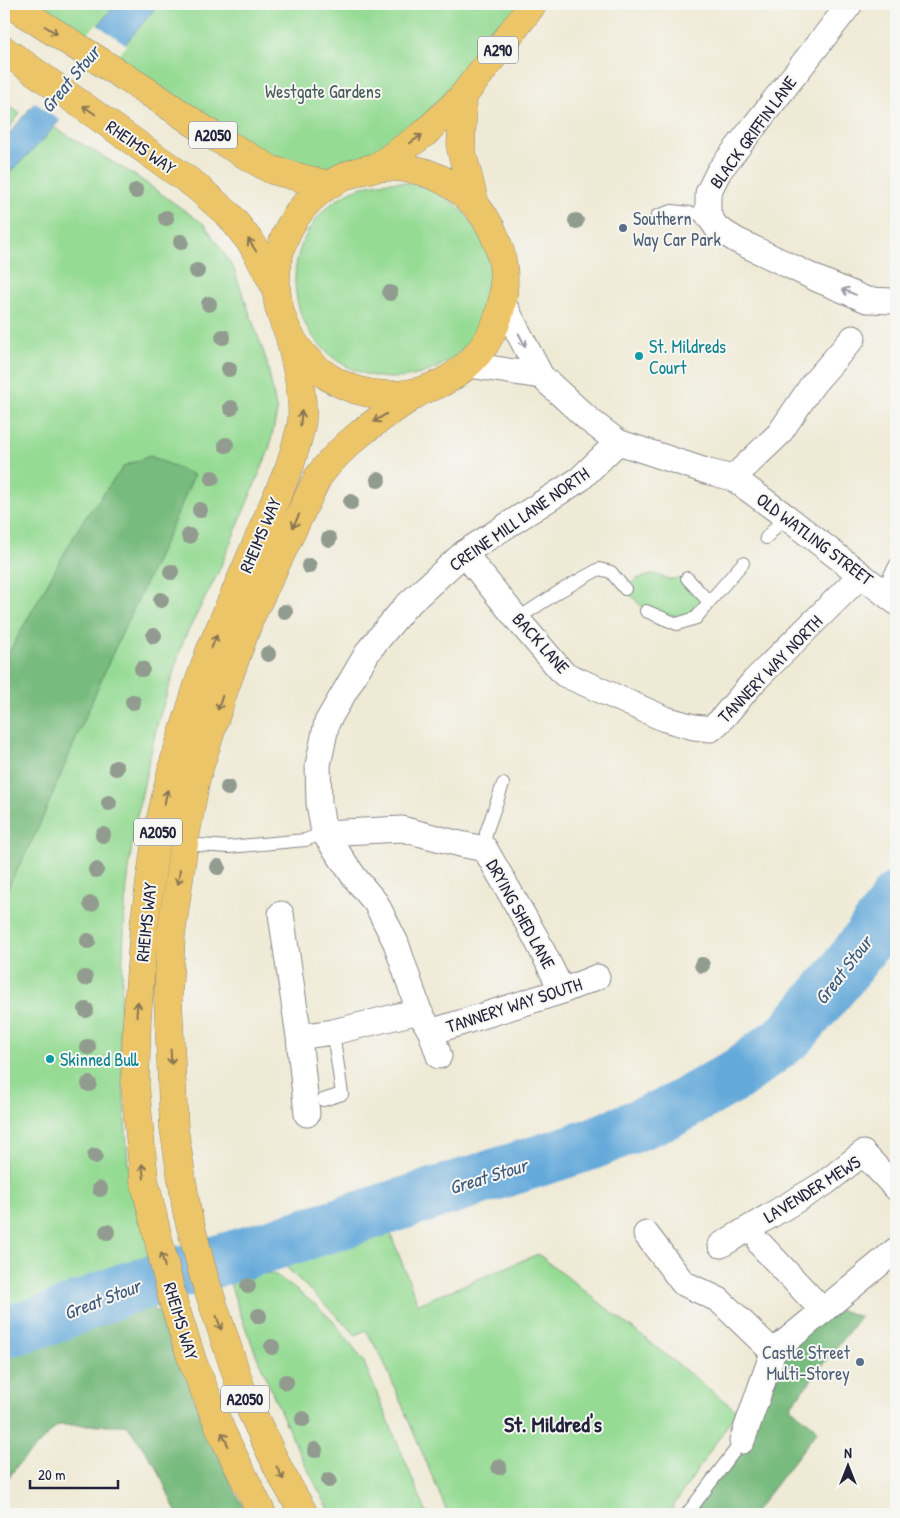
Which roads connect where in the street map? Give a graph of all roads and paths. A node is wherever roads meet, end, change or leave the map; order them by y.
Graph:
1 (10, 4) edge
2 (533, 4) edge
3 (850, 4) edge
4 (4, 50) edge
5 (463, 96) junction
6 (377, 168) junction
7 (328, 185) junction
8 (475, 204) junction
9 (708, 215) junction
10 (657, 216) dead end
11 (276, 288) junction
12 (896, 300) edge
13 (504, 303) junction
14 (289, 334) junction
15 (853, 338) dead end
16 (469, 365) junction
17 (541, 376) junction
18 (421, 392) junction
19 (618, 442) junction
20 (733, 478) junction
21 (785, 516) junction
22 (766, 538) dead end
23 (464, 552) junction
24 (743, 563) dead end
25 (896, 564) edge
26 (861, 576) junction
27 (687, 578) dead end
28 (625, 589) dead end
29 (889, 596) edge
30 (708, 602) junction
31 (646, 611) dead end
32 (517, 619) junction
33 (665, 720) joint
34 (504, 784) dead end
35 (324, 833) junction
36 (184, 844) junction
37 (485, 849) junction
38 (281, 914) dead end
39 (597, 977) dead end
40 (562, 991) junction
41 (419, 1011) junction
42 (333, 1032) junction
43 (431, 1032) junction
44 (299, 1037) junction
45 (439, 1056) dead end
46 (315, 1107) joint
47 (896, 1188) edge
48 (646, 1234) dead end
49 (721, 1245) dead end
50 (761, 1245) dead end
51 (896, 1250) edge
52 (823, 1311) junction
53 (773, 1352) junction
54 (742, 1441) joint
55 (262, 1514) edge
56 (304, 1514) edge
57 (687, 1514) edge

1 -> 7 main road, A2050
2 - 5 main road, A290
3 - 9 street, BLACK GRIFFIN LANE
11 -> 4 main road, RHEIMS WAY
6 -> 5 main road, A290
5 - 8 main road
6 - 7 main road
6 - 8 main road
7 - 11 main road
8 - 13 main road
9 - 10 lane
12 -> 9 street
11 - 14 main road
13 - 16 main road
13 -> 17 street, OLD WATLING STREET
14 - 18 main road
55 -> 14 main road, RHEIMS WAY / A2050
15 - 20 street
16 - 17 street
16 - 18 main road
17 - 19 street, OLD WATLING STREET
18 -> 36 main road, RHEIMS WAY / A2050
19 - 20 street, OLD WATLING STREET
19 - 23 street, CREINE MILL LANE NORTH
20 - 21 street, OLD WATLING STREET
21 - 22 lane
21 - 26 street, OLD WATLING STREET
23 - 32 street, BACK LANE
23 - 35 street, CREINE MILL LANE NORTH
24 - 30 lane
25 - 29 lane
26 - 29 street, OLD WATLING STREET
26 - 33 street, TANNERY WAY NORTH
27 - 30 lane
28 - 32 lane
30 - 31 lane
32 - 33 street, BACK LANE
34 - 37 lane
35 - 36 lane
35 - 37 street, DRYING SHED LANE
35 - 41 street
36 -> 56 main road, RHEIMS WAY / A2050
37 - 40 street, DRYING SHED LANE
38 - 44 street
39 - 40 street, TANNERY WAY SOUTH
40 - 43 street, TANNERY WAY SOUTH
41 - 42 street
41 - 43 street
42 - 44 street
42 - 46 lane
43 - 45 street
44 - 46 street
47 - 49 street, LAVENDER MEWS
48 - 53 street
50 - 52 street
51 - 52 street
52 - 53 street
53 - 54 street
54 - 57 lane

